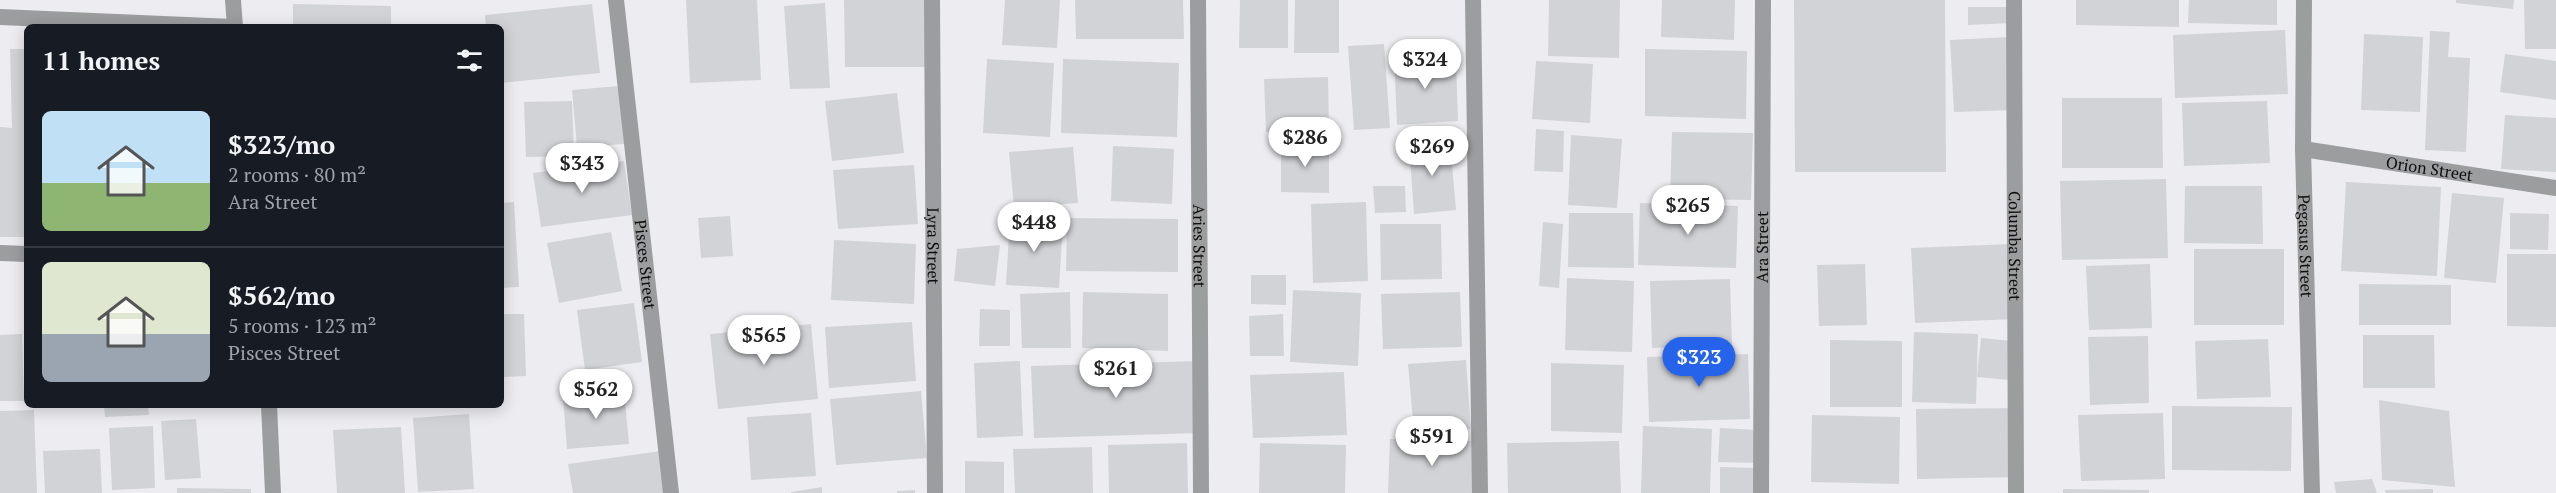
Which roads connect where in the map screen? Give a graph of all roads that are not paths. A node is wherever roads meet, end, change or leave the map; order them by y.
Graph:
1 (233, 0) edge
2 (616, 0) edge
3 (932, 0) edge
4 (1198, 0) edge
5 (1473, 0) edge
6 (1762, 0) edge
7 (2014, 0) edge
8 (2304, 0) edge
9 (0, 18) edge
10 (156, 24) edge
11 (234, 24) edge
12 (2303, 149) junction
13 (2556, 188) edge
14 (0, 253) edge
15 (24, 254) edge
16 (269, 408) edge
17 (273, 493) edge
18 (671, 493) edge
19 (936, 493) edge
20 (1201, 493) edge
21 (1480, 493) edge
22 (1761, 493) edge
23 (2016, 493) edge
24 (2312, 493) edge

1 - 11 street
2 - 18 street, Pisces Street
3 - 19 street, Lyra Street
4 - 20 street, Aries Street
5 - 21 street
6 - 22 street, Ara Street
7 - 23 street, Columba Street
8 - 12 street, Pegasus Street
9 - 10 street
12 - 13 street, Orion Street
12 - 24 street, Pegasus Street
14 - 15 street
16 - 17 street

